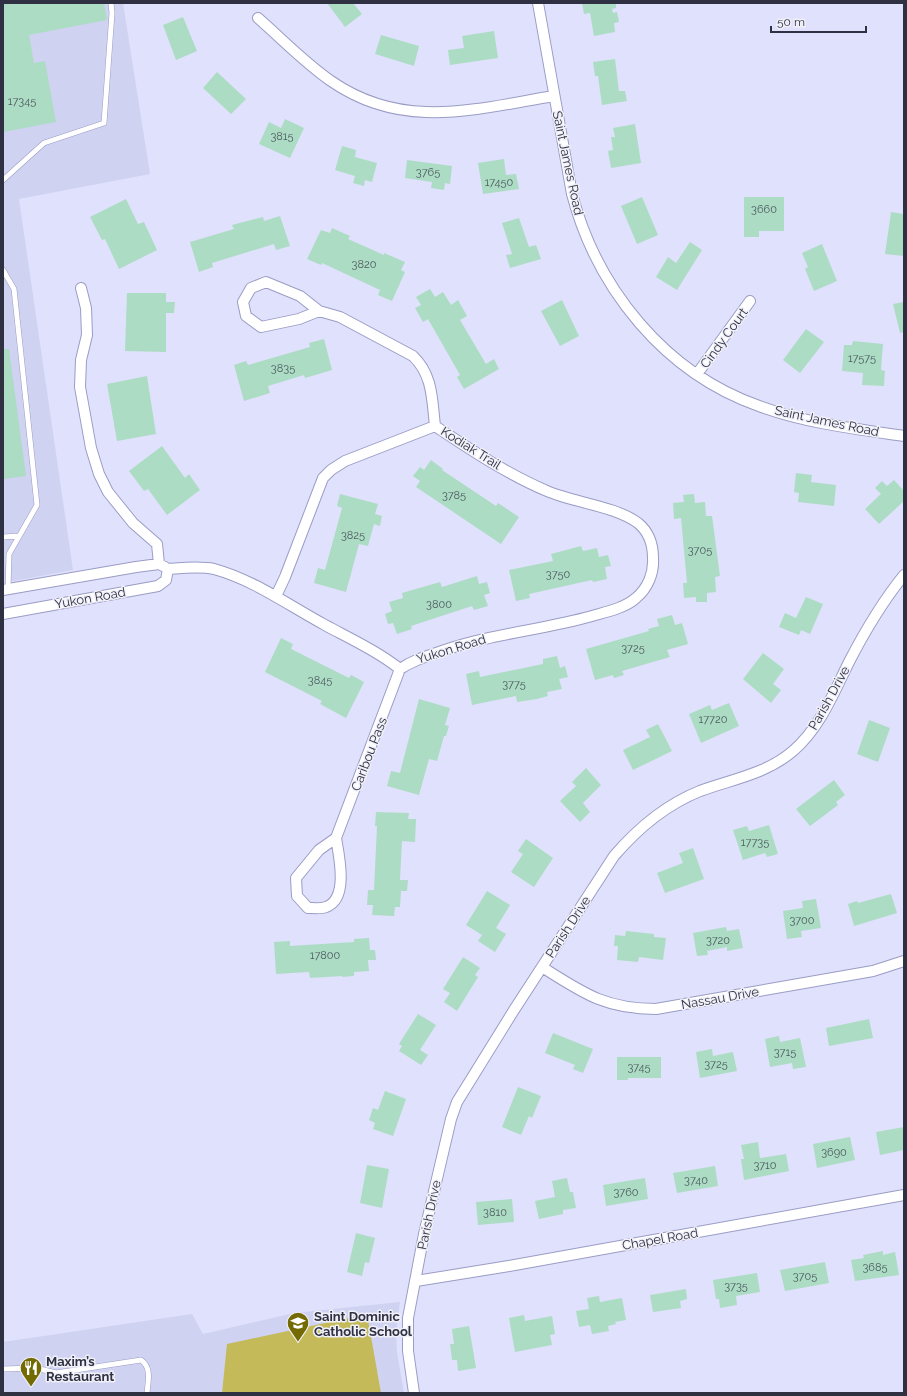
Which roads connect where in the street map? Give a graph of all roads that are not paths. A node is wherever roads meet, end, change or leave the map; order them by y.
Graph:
1 (111, 3) edge
2 (538, 3) edge
3 (258, 18) dead end
4 (554, 96) junction
5 (3, 180) edge
6 (3, 270) edge
7 (81, 288) dead end
8 (750, 301) dead end
9 (319, 311) junction
10 (697, 374) junction
11 (435, 426) junction
12 (904, 436) edge
13 (19, 536) junction
14 (3, 537) edge
15 (653, 555) joint
16 (159, 564) junction
17 (168, 570) junction
18 (904, 575) edge
19 (5, 590) edge
20 (276, 596) junction
21 (3, 614) edge
22 (400, 669) junction
23 (336, 838) junction
24 (904, 961) edge
25 (542, 967) junction
26 (904, 1195) edge
27 (416, 1280) junction
28 (3, 1369) edge
29 (147, 1393) edge
30 (414, 1393) edge

1 - 5 lane
2 - 4 street, Saint James Road
3 - 4 street
4 - 10 street, Saint James Road
6 - 13 lane
7 - 16 street
8 - 10 street, Cindy Court
9 - 9 street
9 - 11 street
10 - 12 street, Saint James Road
11 - 15 street, Kodiak Trail
11 - 20 street, Kodiak Trail
13 - 14 lane
13 - 19 lane
15 - 22 street, Yukon Road
16 - 17 street
16 - 19 street, Yukon Road
17 - 20 street, Yukon Road
17 - 21 street, Yukon Road
18 - 25 street, Parish Drive
20 - 22 street, Yukon Road
22 - 23 street, Caribou Pass
23 - 23 street
24 - 25 street, Nassau Drive
25 - 27 street, Parish Drive
26 - 27 street, Chapel Road
27 - 30 street, Parish Drive
28 - 29 lane

